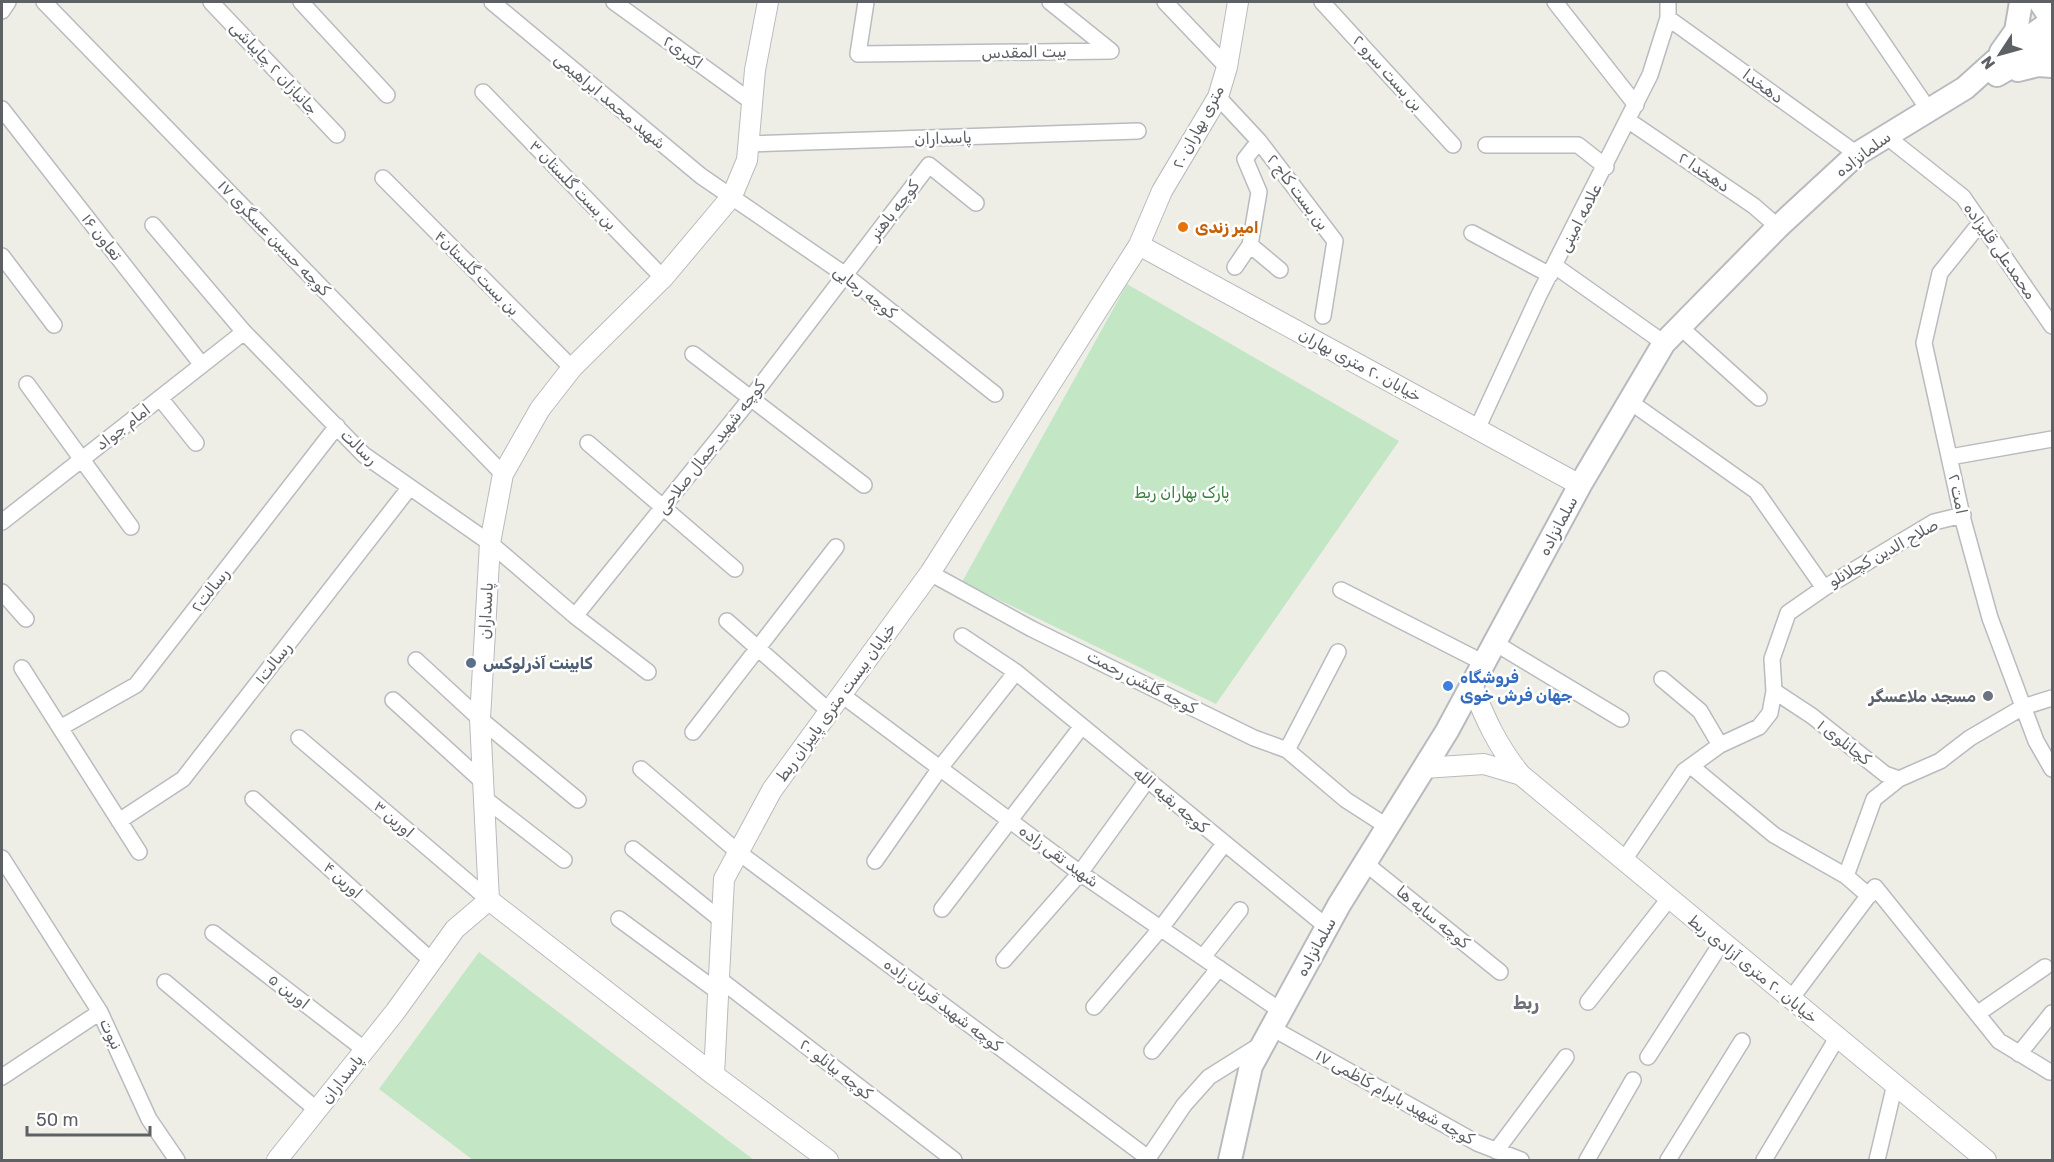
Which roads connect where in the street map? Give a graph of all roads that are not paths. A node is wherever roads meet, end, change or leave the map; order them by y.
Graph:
1 (8, 2) edge
2 (44, 2) edge
3 (211, 2) edge
4 (301, 2) edge
5 (492, 2) edge
6 (614, 2) edge
7 (768, 2) edge
8 (866, 2) edge
9 (1050, 2) edge
10 (1165, 2) edge
11 (1238, 2) edge
12 (1322, 2) edge
13 (1555, 2) edge
14 (1668, 2) edge
15 (1855, 2) edge
16 (2021, 2) edge
17 (2040, 2) edge
18 (2, 11) edge
19 (1668, 18) junction
20 (2052, 20) edge
21 (2052, 43) edge
22 (2052, 66) edge
23 (1227, 67) junction
24 (1998, 67) junction
25 (483, 92) dead end
26 (387, 95) dead end
27 (1218, 97) junction
28 (752, 102) junction
29 (1636, 105) junction
30 (2, 109) edge
31 (1928, 109) junction
32 (1629, 121) junction
33 (1138, 131) dead end
34 (337, 135) dead end
35 (1886, 136) junction
36 (1259, 141) junction
37 (748, 144) junction
38 (1453, 145) dead end
39 (1486, 145) dead end
40 (1857, 154) junction
41 (1606, 167) junction
42 (383, 178) dead end
43 (732, 196) junction
44 (976, 203) dead end
45 (1981, 222) junction
46 (153, 225) dead end
47 (1778, 227) junction
48 (1472, 233) dead end
49 (1139, 245) junction
50 (1250, 245) junction
51 (2, 256) edge
52 (1235, 267) dead end
53 (1280, 270) dead end
54 (1552, 271) junction
55 (844, 274) junction
56 (663, 278) junction
57 (1323, 316) dead end
58 (54, 325) dead end
59 (1679, 326) junction
60 (2052, 326) edge
61 (244, 332) junction
62 (1664, 343) junction
63 (693, 354) dead end
64 (202, 365) junction
65 (572, 368) junction
66 (27, 384) dead end
67 (995, 394) dead end
68 (160, 398) junction
69 (751, 398) junction
70 (1759, 398) dead end
71 (1629, 401) junction
72 (337, 426) junction
73 (1477, 429) junction
74 (2052, 439) edge
75 (196, 442) dead end
76 (588, 443) dead end
77 (1950, 457) junction
78 (83, 459) junction
79 (503, 474) junction
80 (864, 485) dead end
81 (1580, 485) junction
82 (410, 487) junction
83 (663, 508) junction
84 (1963, 515) junction
85 (2, 522) edge
86 (131, 527) dead end
87 (490, 543) junction
88 (836, 547) dead end
89 (735, 569) dead end
90 (930, 573) junction
91 (1824, 588) junction
92 (1341, 590) dead end
93 (2, 592) edge
94 (575, 616) junction
95 (26, 619) dead end
96 (727, 621) dead end
97 (962, 636) dead end
98 (759, 650) junction
99 (1338, 652) dead end
100 (1489, 653) junction
101 (416, 660) dead end
102 (22, 668) dead end
103 (648, 672) dead end
104 (1016, 672) junction
105 (1662, 679) dead end
106 (1472, 685) junction
107 (1774, 691) junction
108 (842, 695) junction
109 (2052, 698) edge
110 (393, 700) dead end
111 (2023, 707) junction
112 (829, 711) junction
113 (480, 718) junction
114 (1621, 719) dead end
115 (1082, 726) junction
116 (60, 728) junction
117 (693, 732) dead end
118 (299, 738) dead end
119 (1720, 745) junction
120 (1287, 750) junction
121 (1691, 766) junction
122 (940, 768) junction
123 (1424, 768) junction
124 (641, 769) dead end
125 (2052, 769) edge
126 (1521, 775) junction
127 (1148, 779) junction
128 (1899, 779) junction
129 (483, 790) junction
130 (253, 799) dead end
131 (578, 800) dead end
132 (1008, 820) junction
133 (119, 821) junction
134 (1388, 827) junction
135 (1224, 844) junction
136 (633, 849) dead end
137 (139, 852) dead end
138 (738, 852) junction
139 (2, 858) edge
140 (564, 860) dead end
141 (1624, 860) junction
142 (875, 861) dead end
143 (1365, 863) junction
144 (1080, 873) junction
145 (1846, 876) junction
146 (1869, 896) junction
147 (489, 900) junction
148 (1668, 900) junction
149 (942, 909) dead end
150 (1240, 910) dead end
151 (619, 919) dead end
152 (721, 920) junction
153 (1327, 927) junction
154 (1161, 928) junction
155 (213, 933) dead end
156 (1722, 942) junction
157 (1203, 957) junction
158 (1004, 960) dead end
159 (432, 961) junction
160 (2045, 967) dead end
161 (1219, 968) junction
162 (1500, 972) dead end
163 (165, 982) dead end
164 (717, 985) junction
165 (1790, 1000) junction
166 (1588, 1002) dead end
167 (1094, 1007) dead end
168 (100, 1012) junction
169 (2052, 1013) edge
170 (1977, 1014) junction
171 (1272, 1027) junction
172 (1837, 1038) junction
173 (1742, 1041) dead end
174 (365, 1050) junction
175 (1152, 1051) dead end
176 (2019, 1054) junction
177 (1566, 1057) dead end
178 (1648, 1057) dead end
179 (2050, 1072) dead end
180 (714, 1075) junction
181 (2, 1077) edge
182 (1633, 1080) dead end
183 (1895, 1084) junction
184 (317, 1110) junction
185 (1496, 1150) junction
186 (1147, 1159) edge
187 (177, 1161) edge
188 (278, 1161) edge
189 (828, 1161) edge
190 (954, 1161) edge
191 (1230, 1161) edge
192 (1521, 1161) edge
193 (1587, 1161) edge
194 (1668, 1161) edge
195 (1764, 1161) edge
196 (1877, 1161) edge
197 (1986, 1161) edge

1 - 18 street
2 - 79 street, کوچه حسین عسگری ۱۷
3 - 34 street, جانبازان ۲ چایباشی
4 - 26 street
5 - 43 street, شهید محمد ابراهیمی
6 - 28 street, اکبری۲
7 - 28 street, پاسداران
8 - 9 street, بیت المقدس
10 - 23 street
11 - 23 street, ۲۰ متری بهاران
12 - 38 street, بن بست سرو ۲
13 - 29 street
14 - 19 street, علامه امینی
15 - 31 street
16 - 24 main road
17 - 20 main road
19 - 29 street, علامه امینی
19 - 40 street, دهخدا
20 - 24 main road
21 - 24 main road
22 - 24 main road
23 - 27 street, ۲۰ متری بهاران
24 - 31 main road, سلمانزاده
25 - 56 street, بن بست گلستان ۳
27 - 36 street, بن بست کاج ۲
27 - 49 street, ۲۰ متری بهاران
28 - 37 street, پاسداران
29 - 32 street, علامه امینی
30 - 64 street, تعاون ۱۶
31 - 35 main road, سلمانزاده
32 - 41 street, علامه امینی
32 - 47 street, دهخدا ۲
33 - 37 street, پاسداران
35 - 40 main road, سلمانزاده
35 - 45 street, محمدعلی قلیزاده
36 - 50 street
36 - 57 street, بن بست کاج ۲
37 - 43 street, پاسداران
39 - 41 street
40 - 47 main road, سلمانزاده
41 - 54 street, علامه امینی
42 - 65 street, بن بست گلستان۴
43 - 55 street, کوچه رجایی
43 - 56 street, پاسداران
44 - 55 street, کوچه باهنر
45 - 60 street, محمدعلی قلیزاده
45 - 77 street, امت ۲
46 - 61 street, رسالت
47 - 59 main road, سلمانزاده
48 - 54 street
49 - 73 street, خیابان ۲۰ متری بهاران
49 - 90 street, خیابان بیست متری پاییزان ربط
50 - 52 street
50 - 53 street
51 - 58 street
54 - 62 street
54 - 73 street, علامه امینی
55 - 67 street, کوچه رجایی
55 - 69 street, کوچه شهید جمال صلاحی
56 - 65 street, پاسداران
59 - 62 main road, سلمانزاده
59 - 70 street
61 - 64 street, امام جواد
61 - 72 street, رسالت
62 - 71 main road, سلمانزاده
63 - 69 street
64 - 68 street, امام جواد
65 - 79 street, پاسداران
66 - 78 street
68 - 75 street
68 - 78 street, امام جواد
69 - 80 street
69 - 83 street, کوچه شهید جمال صلاحی
71 - 81 main road, سلمانزاده
71 - 91 street, صلاح الدین کچلانلو
72 - 82 street, رسالت
72 - 116 street, رسالت۲
73 - 81 street, خیابان ۲۰ متری بهاران
74 - 77 street
76 - 83 street
77 - 84 street, امت ۲
78 - 85 street, امام جواد
78 - 86 street
79 - 87 street, پاسداران
81 - 100 main road, سلمانزاده
82 - 87 street, رسالت
82 - 133 street, رسالت۱
83 - 89 street
83 - 94 street, کوچه شهید جمال صلاحی
84 - 91 street, صلاح الدین کچلانلو
84 - 111 street, امت ۲
87 - 94 street, رسالت
87 - 113 street, پاسداران
88 - 98 street
90 - 108 street, خیابان بیست متری پاییزان ربط
90 - 120 street, کوچه گلشن رحمت
91 - 107 street
92 - 100 street
93 - 95 street
94 - 103 street, رسالت
96 - 98 street
97 - 104 street, کوچه بقیه الله
98 - 112 street
98 - 117 street
99 - 120 street
100 - 106 main road, سلمانزاده
100 - 114 street
101 - 113 street
102 - 116 street
104 - 115 street, کوچه بقیه الله
104 - 122 street
105 - 119 street
106 - 123 main road, سلمانزاده
106 - 126 street
107 - 119 street
107 - 128 street, کچانلوی ۱
108 - 112 street, خیابان بیست متری پاییزان ربط
108 - 122 street, شهید تقی زاده
109 - 111 street
110 - 129 street
111 - 125 street, امت ۲
111 - 128 street
112 - 138 street, خیابان بیست متری پاییزان ربط
113 - 129 street, پاسداران
113 - 131 street
115 - 127 street, کوچه بقیه الله
115 - 132 street
116 - 133 street
118 - 147 street, اورین ۳
119 - 121 street
120 - 134 street, کوچه گلشن رحمت
121 - 141 street
121 - 145 street
122 - 132 street, شهید تقی زاده
122 - 142 street
123 - 126 street
123 - 134 main road, سلمانزاده
124 - 138 street, کوچه شهید قربان زاده
126 - 141 street, خیابان ۲۰ متری آزادی ربط
127 - 135 street, کوچه بقیه الله
127 - 144 street
128 - 145 street
129 - 140 street
129 - 147 street, پاسداران
130 - 159 street, اورین ۴
132 - 144 street, شهید تقی زاده
132 - 149 street
133 - 137 street
134 - 143 main road, سلمانزاده
135 - 153 street, کوچه بقیه الله
135 - 154 street
136 - 152 street
138 - 152 street, خیابان بیست متری پاییزان ربط
138 - 186 street, کوچه شهید قربان زاده
139 - 168 street
141 - 148 street, خیابان ۲۰ متری آزادی ربط
143 - 153 main road, سلمانزاده
143 - 162 street, کوچه سایه ها
144 - 154 street, شهید تقی زاده
144 - 158 street
145 - 146 street
146 - 165 street
146 - 170 street
147 - 159 street, پاسداران
147 - 180 street
148 - 156 street, خیابان ۲۰ متری آزادی ربط
148 - 166 street
150 - 157 street
151 - 164 street, کوچه بیانلو ۲۰
152 - 164 street, خیابان بیست متری پاییزان ربط
153 - 171 main road, سلمانزاده
154 - 157 street, شهید تقی زاده
154 - 167 street
155 - 174 street, اورین ۵
156 - 165 street, خیابان ۲۰ متری آزادی ربط
156 - 178 street
157 - 161 street, شهید تقی زاده
159 - 174 street, پاسداران
160 - 170 street
161 - 171 street, شهید تقی زاده
161 - 175 street
163 - 184 street
164 - 180 street, خیابان بیست متری پاییزان ربط
164 - 190 street, کوچه بیانلو ۲۰
165 - 172 street, خیابان ۲۰ متری آزادی ربط
168 - 181 street, نبوت
168 - 187 street, نبوت
169 - 176 street
170 - 176 street
171 - 185 street, کوچه شهید بایرام کاظمی ۱۷
171 - 186 street
171 - 191 main road, سلمانزاده
172 - 183 street, خیابان ۲۰ متری آزادی ربط
172 - 195 street
173 - 194 street
174 - 184 street, پاسداران
176 - 179 street
177 - 185 street
180 - 189 street
182 - 193 street
183 - 196 street
183 - 197 street, خیابان ۲۰ متری آزادی ربط
184 - 188 street, پاسداران
185 - 192 street, کوچه شهید بایرام کاظمی ۱۷

